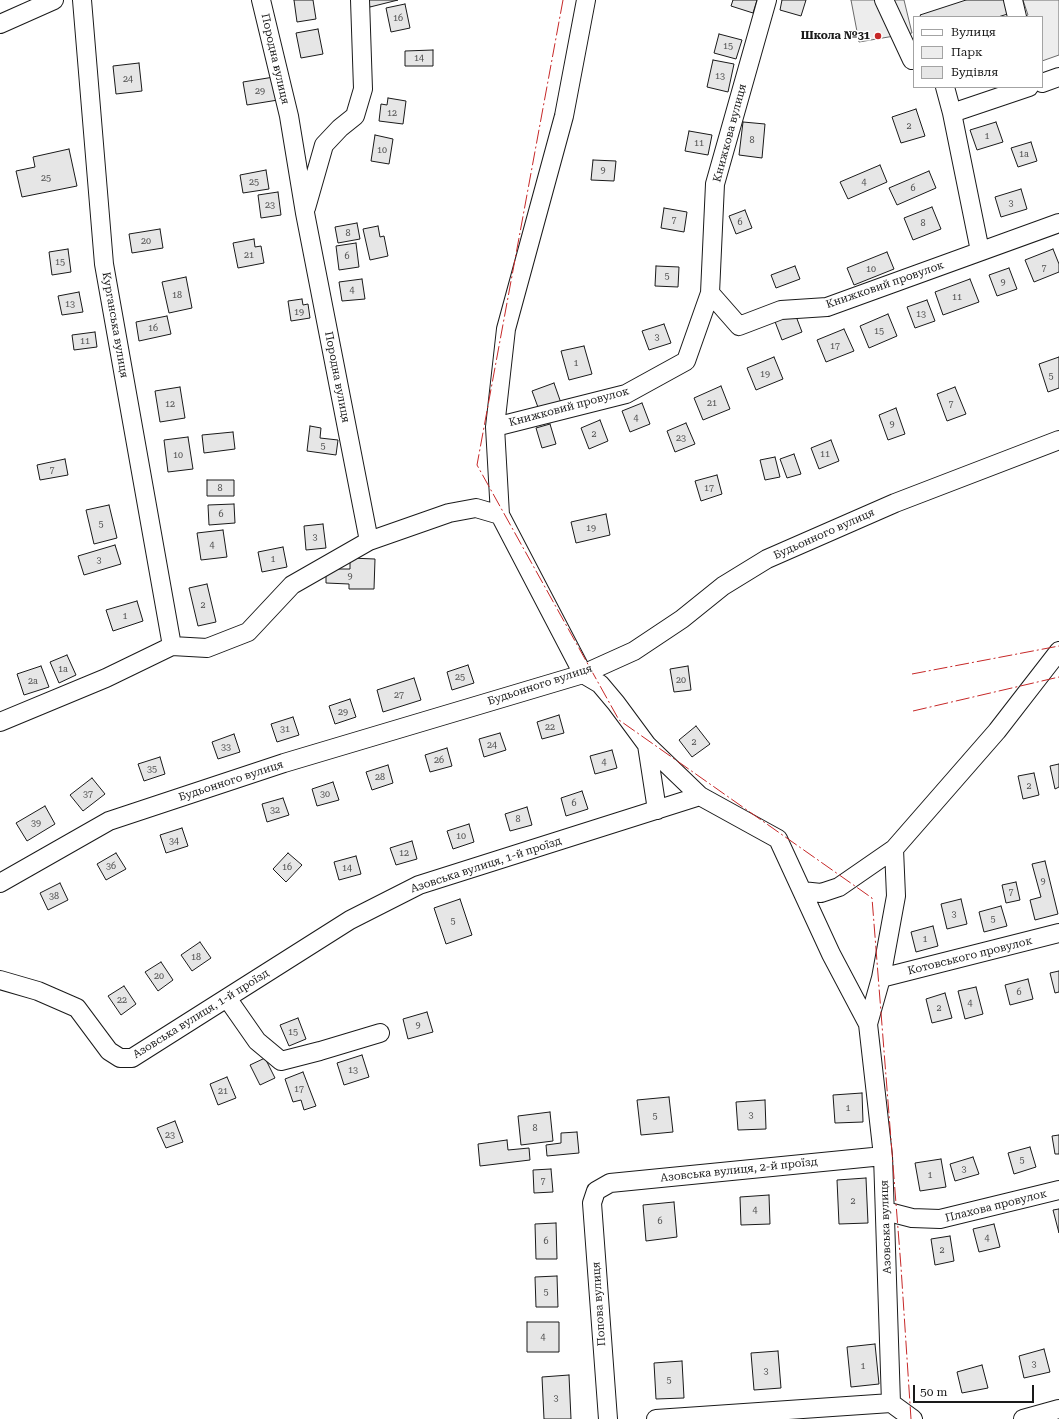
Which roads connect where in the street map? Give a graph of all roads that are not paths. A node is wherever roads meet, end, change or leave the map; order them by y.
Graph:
1 (54, 0) edge
2 (82, 0) edge
3 (261, 0) edge
4 (360, 0) edge
5 (586, 0) edge
6 (766, 0) edge
7 (884, 0) edge
8 (1013, 0) edge
9 (1017, 16) edge
10 (0, 24) edge
11 (913, 60) edge
12 (1059, 77) edge
13 (1043, 83) edge
14 (945, 88) edge
15 (1026, 88) edge
16 (952, 113) junction
17 (305, 213) junction
18 (1059, 223) edge
19 (980, 251) junction
20 (710, 293) junction
21 (495, 427) junction
22 (1059, 440) edge
23 (500, 515) junction
24 (369, 541) junction
25 (172, 646) junction
26 (1056, 660) edge
27 (583, 674) junction
28 (0, 722) edge
29 (647, 745) junction
30 (700, 796) junction
31 (657, 810) junction
32 (894, 849) junction
33 (0, 883) edge
34 (802, 891) junction
35 (1059, 933) edge
36 (881, 978) junction
37 (0, 980) edge
38 (227, 998) junction
39 (868, 1024) junction
40 (380, 1033) dead end
41 (883, 1156) junction
42 (1059, 1190) edge
43 (596, 1191) joint
44 (885, 1211) junction
45 (891, 1403) junction
46 (1059, 1409) edge
47 (608, 1419) edge
48 (656, 1419) edge
49 (913, 1419) edge
50 (1023, 1419) edge

1 - 10 street
2 - 25 street, Курганська вулиця
3 - 17 street, Породна вулиця
4 - 17 street, Породна вулиця
5 - 21 street
6 - 20 street, Книжкова вулиця
7 - 11 street
8 - 9 street
12 - 13 street
14 - 16 street
15 - 16 street
16 - 19 street
17 - 24 street, Породна вулиця
18 - 19 street, Книжковий провулок
19 - 20 street, Книжковий провулок
20 - 21 street, Книжковий провулок
21 - 23 street
22 - 27 street, Будьонного вулиця
23 - 24 street
23 - 27 street
24 - 25 street
25 - 28 street
26 - 32 street
27 - 29 street
27 - 33 street, Будьонного вулиця
29 - 30 street
29 - 31 street
30 - 31 street, Азовська вулиця, 1-й проїзд
30 - 34 street
31 - 38 street, Азовська вулиця, 1-й проїзд
32 - 34 street
32 - 36 street
34 - 39 street
35 - 36 street, Котовського провулок
36 - 39 street
37 - 38 street, Азовська вулиця, 1-й проїзд
38 - 40 street
39 - 41 street, Азовська вулиця
41 - 43 street, Азовська вулиця, 2-й проїзд
41 - 44 street, Азовська вулиця
42 - 44 street, Плахова провулок
43 - 47 street, Попова вулиця
44 - 45 street, Азовська вулиця
45 - 48 street
45 - 49 street
46 - 50 street

